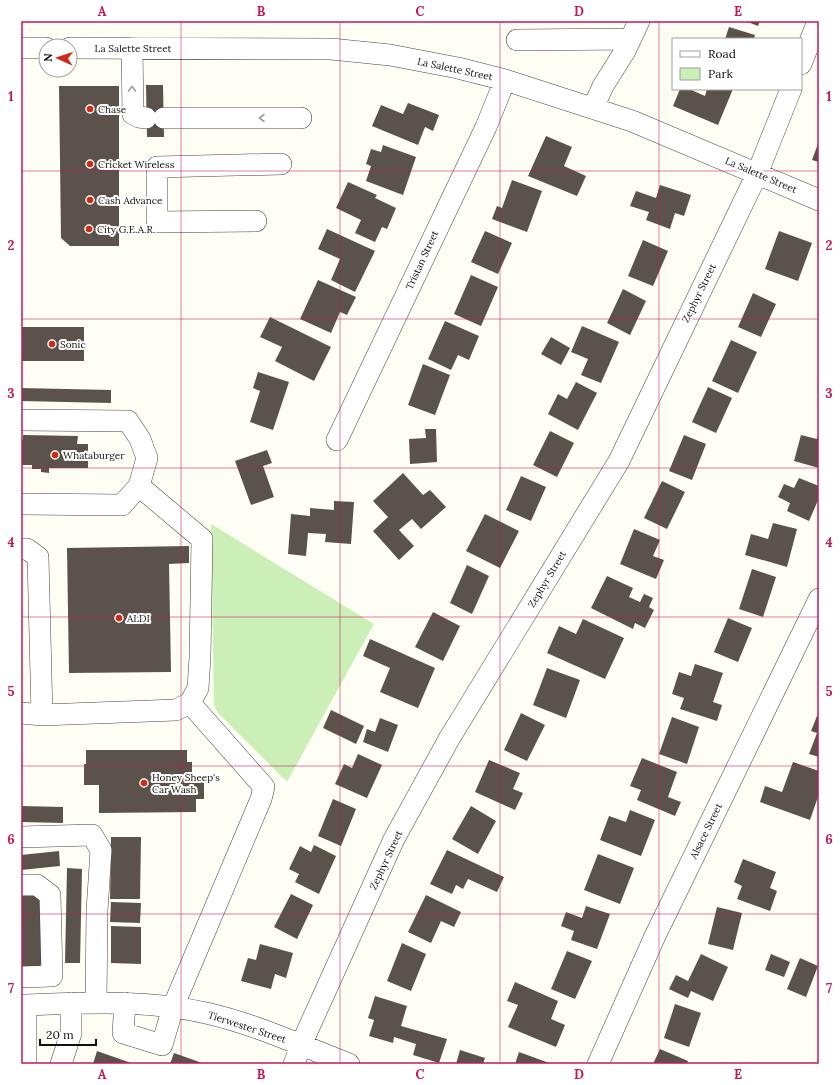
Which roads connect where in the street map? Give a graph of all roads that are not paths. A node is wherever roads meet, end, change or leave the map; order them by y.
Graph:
1 (818, 21) edge
2 (635, 30) edge
3 (517, 40) dead end
4 (21, 48) edge
5 (38, 48) edge
6 (78, 48) edge
7 (132, 48) junction
8 (802, 61) edge
9 (505, 80) junction
10 (791, 90) edge
11 (593, 108) junction
12 (301, 118) dead end
13 (281, 164) dead end
14 (757, 174) junction
15 (819, 200) edge
16 (256, 221) dead end
17 (21, 420) edge
18 (337, 440) dead end
19 (139, 486) junction
20 (21, 504) edge
21 (21, 549) edge
22 (819, 599) edge
23 (190, 703) junction
24 (21, 713) edge
25 (42, 714) junction
26 (21, 837) edge
27 (21, 886) edge
28 (29, 977) edge
29 (71, 1003) junction
30 (96, 1003) junction
31 (125, 1003) junction
32 (28, 1005) edge
33 (173, 1007) junction
34 (297, 1055) edge
35 (26, 1064) edge
36 (61, 1064) edge
37 (349, 1064) edge
38 (598, 1064) edge

1 - 8 street
2 - 3 street
2 - 11 street
4 - 5 street
6 - 7 street, La Salette Street
7 - 9 street, La Salette Street
12 -> 7 street
9 - 11 street, La Salette Street
9 - 18 street, Tristan Street
10 - 14 street, Zephyr Street
11 - 14 street, La Salette Street
13 - 16 street
14 - 15 street, La Salette Street
14 - 34 street, Zephyr Street
17 - 19 street
19 - 20 street
19 - 23 street
21 - 25 street
22 - 38 street, Alsace Street
23 - 25 street
23 - 33 street
24 - 25 street
26 - 30 street
27 - 28 street
28 - 32 street
29 - 30 street, Tierwester Street
29 - 32 street, Tierwester Street
29 - 36 street
30 - 31 street, Tierwester Street
31 - 33 street, Tierwester Street
31 - 33 street
32 - 35 street
33 - 34 street, Tierwester Street
34 - 37 street, Tierwester Street

